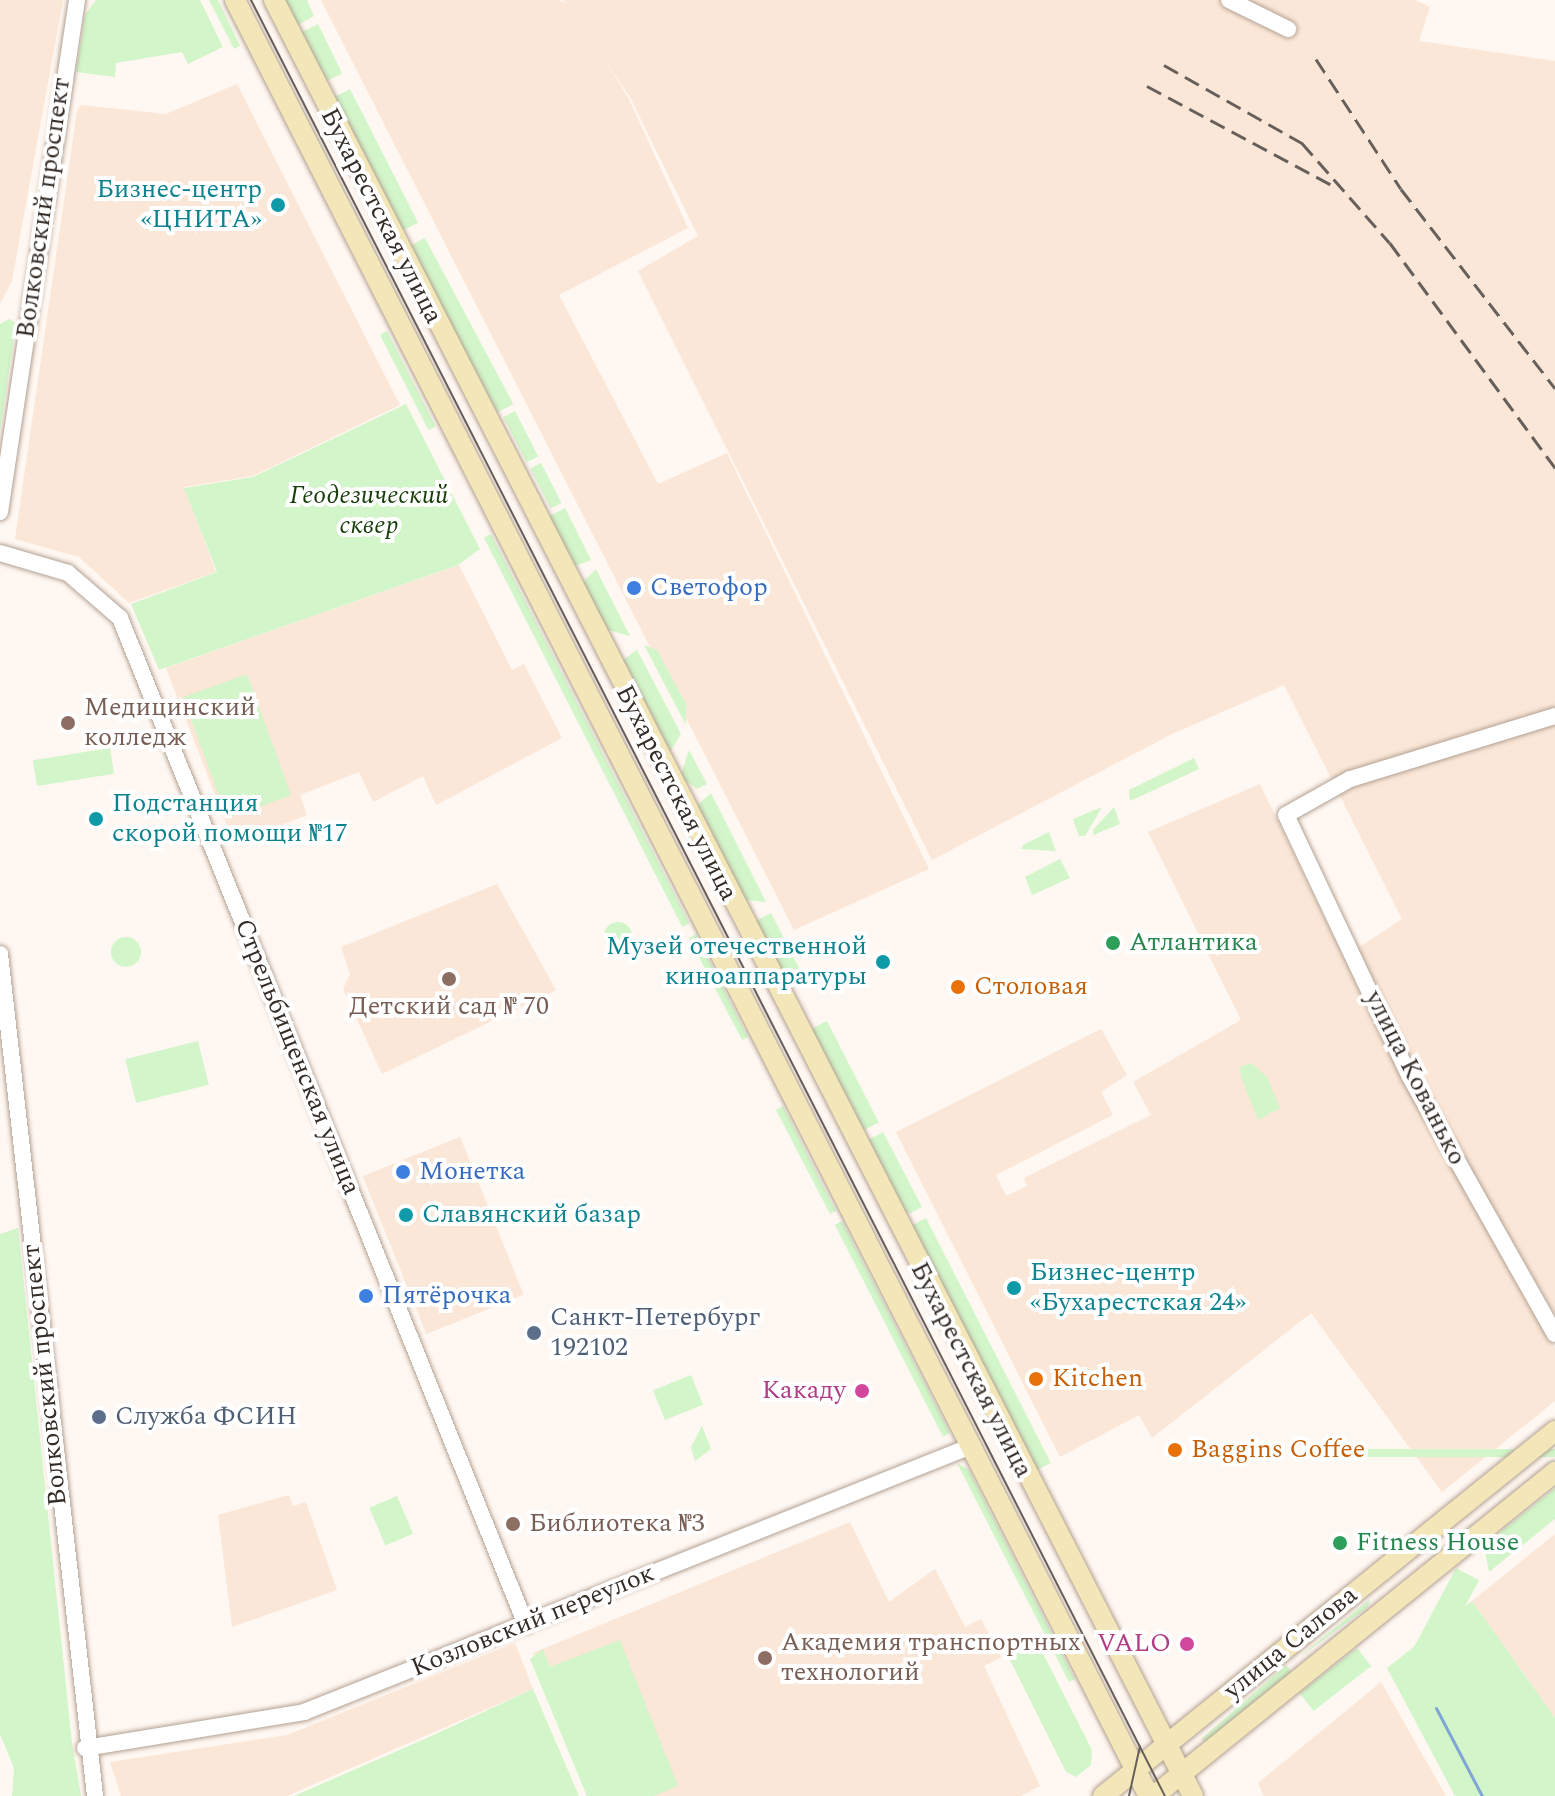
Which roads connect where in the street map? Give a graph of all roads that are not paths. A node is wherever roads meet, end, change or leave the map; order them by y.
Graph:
1 (77, 0) edge
2 (235, 0) edge
3 (274, 0) edge
4 (1229, 0) edge
5 (1288, 29) dead end
6 (0, 512) edge
7 (0, 553) edge
8 (1555, 716) edge
9 (0, 954) edge
10 (1555, 1334) edge
11 (952, 1335) junction
12 (920, 1351) junction
13 (1555, 1431) edge
14 (969, 1447) junction
15 (1555, 1472) edge
16 (1368, 1581) junction
17 (1389, 1606) junction
18 (526, 1625) junction
19 (1293, 1642) junction
20 (1311, 1670) junction
21 (1165, 1745) junction
22 (85, 1748) junction
23 (1135, 1770) junction
24 (1181, 1774) junction
25 (95, 1796) edge
26 (1103, 1796) edge
27 (1151, 1796) edge
28 (1193, 1796) edge

1 - 6 street, Волковский проспект
2 - 12 main road, Бухарестская улица
3 - 11 main road, Бухарестская улица
4 - 5 street
7 - 18 street, Стрельбищенская улица
8 - 10 street, улица Кованько
9 - 22 street, Волковский проспект
11 - 12 main road
11 - 21 main road, Бухарестская улица
12 - 14 main road, Бухарестская улица
13 - 16 main road, улица Салова
14 - 18 street, Козловский переулок
14 - 23 main road, Бухарестская улица
15 - 17 main road, улица Салова
16 - 17 main road
16 - 19 main road, улица Салова
17 - 20 main road, улица Салова
18 - 22 street, Козловский переулок
19 - 20 main road
19 - 21 main road, улица Салова
20 - 24 main road, улица Салова
21 - 23 main road, улица Салова
21 - 24 main road, Бухарестская улица
22 - 25 street, Волковский проспект
23 - 24 main road
23 - 26 main road, улица Салова
23 - 27 main road, Бухарестская улица
24 - 27 main road, улица Салова
24 - 28 main road, Бухарестская улица

